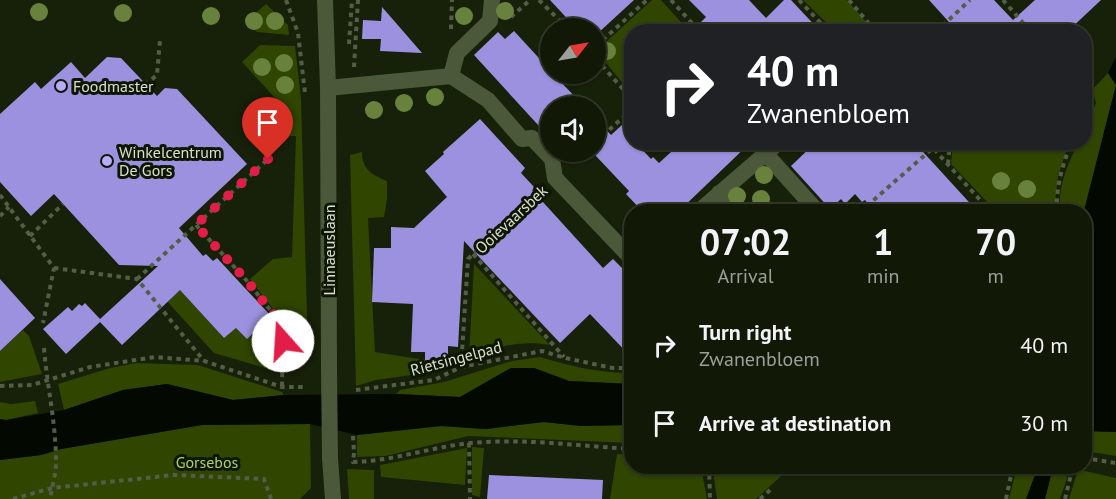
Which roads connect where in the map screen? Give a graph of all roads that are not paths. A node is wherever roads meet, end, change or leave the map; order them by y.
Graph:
1 (325, 0) edge
2 (492, 0) edge
3 (451, 76) junction
4 (328, 88) junction
5 (769, 150) edge
6 (765, 153) junction
7 (719, 194) junction
8 (707, 204) edge
9 (728, 204) edge
10 (811, 204) edge
11 (624, 251) edge
12 (333, 499) edge

1 - 4 street, Linnaeuslaan
2 - 3 street
3 - 4 street
3 - 11 street, Ooievaarsbek
4 - 12 street, Linnaeuslaan, bridge
5 - 6 street
6 - 7 street
6 - 10 street
7 - 8 street
7 - 9 street

